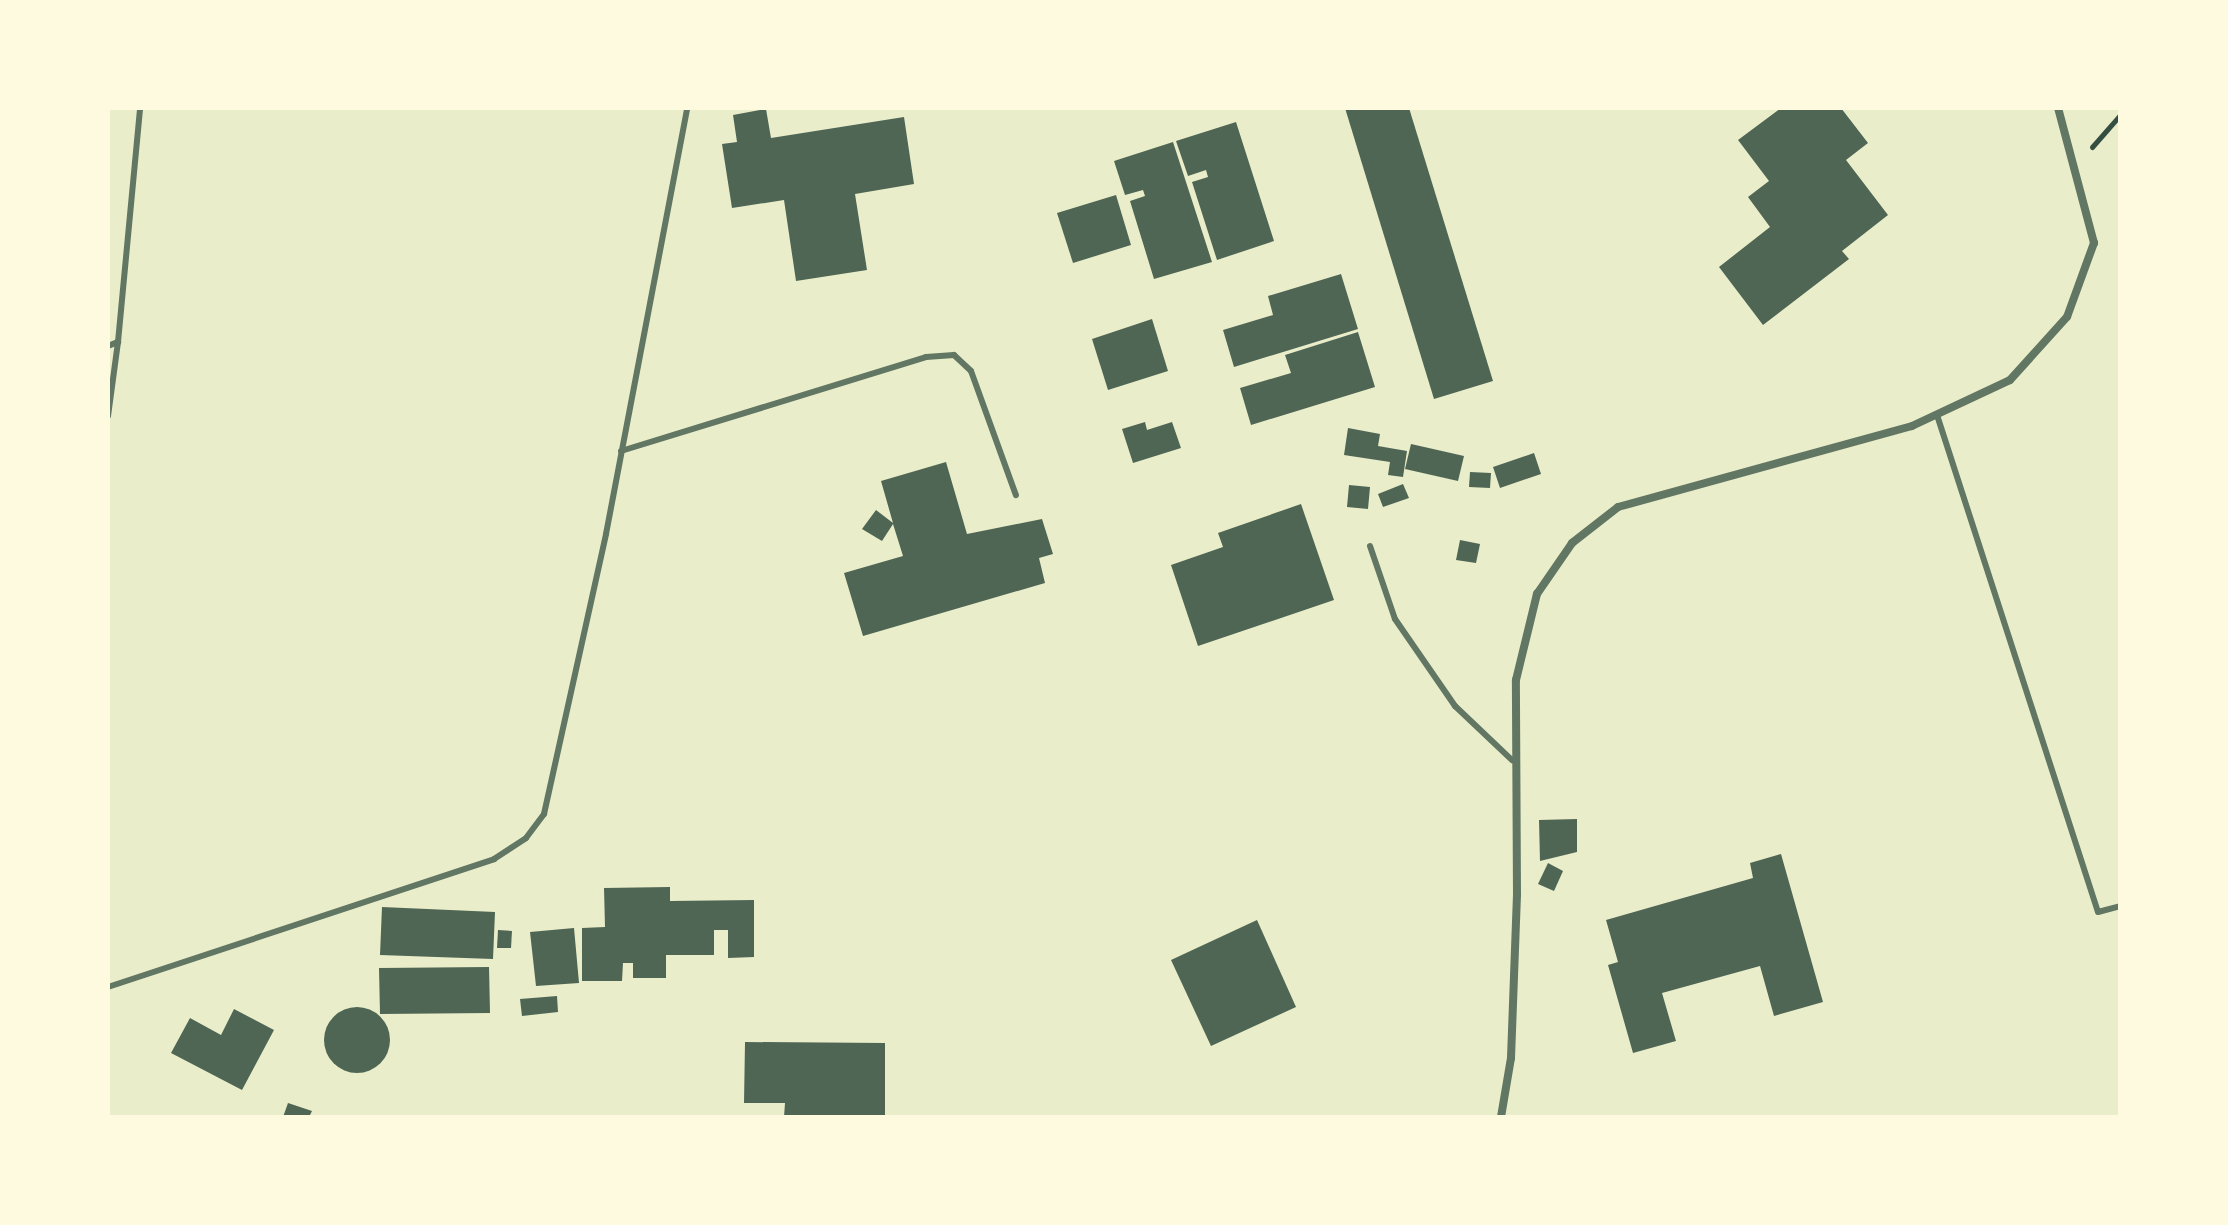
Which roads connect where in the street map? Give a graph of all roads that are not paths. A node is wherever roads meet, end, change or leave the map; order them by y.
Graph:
1 (140, 108) edge
2 (687, 108) edge
3 (2058, 108) edge
4 (118, 342) junction
5 (108, 346) edge
6 (1937, 415) junction
7 (108, 416) edge
8 (621, 451) junction
9 (1016, 495) dead end
10 (1370, 546) dead end
11 (1512, 760) junction
12 (2120, 906) edge
13 (108, 987) edge
14 (1501, 1117) edge

1 - 4 lane
2 - 8 lane
3 - 6 street
4 - 5 lane
4 - 7 lane
6 - 11 street
6 - 12 lane
8 - 9 lane
8 - 13 lane
10 - 11 lane
11 - 14 street

